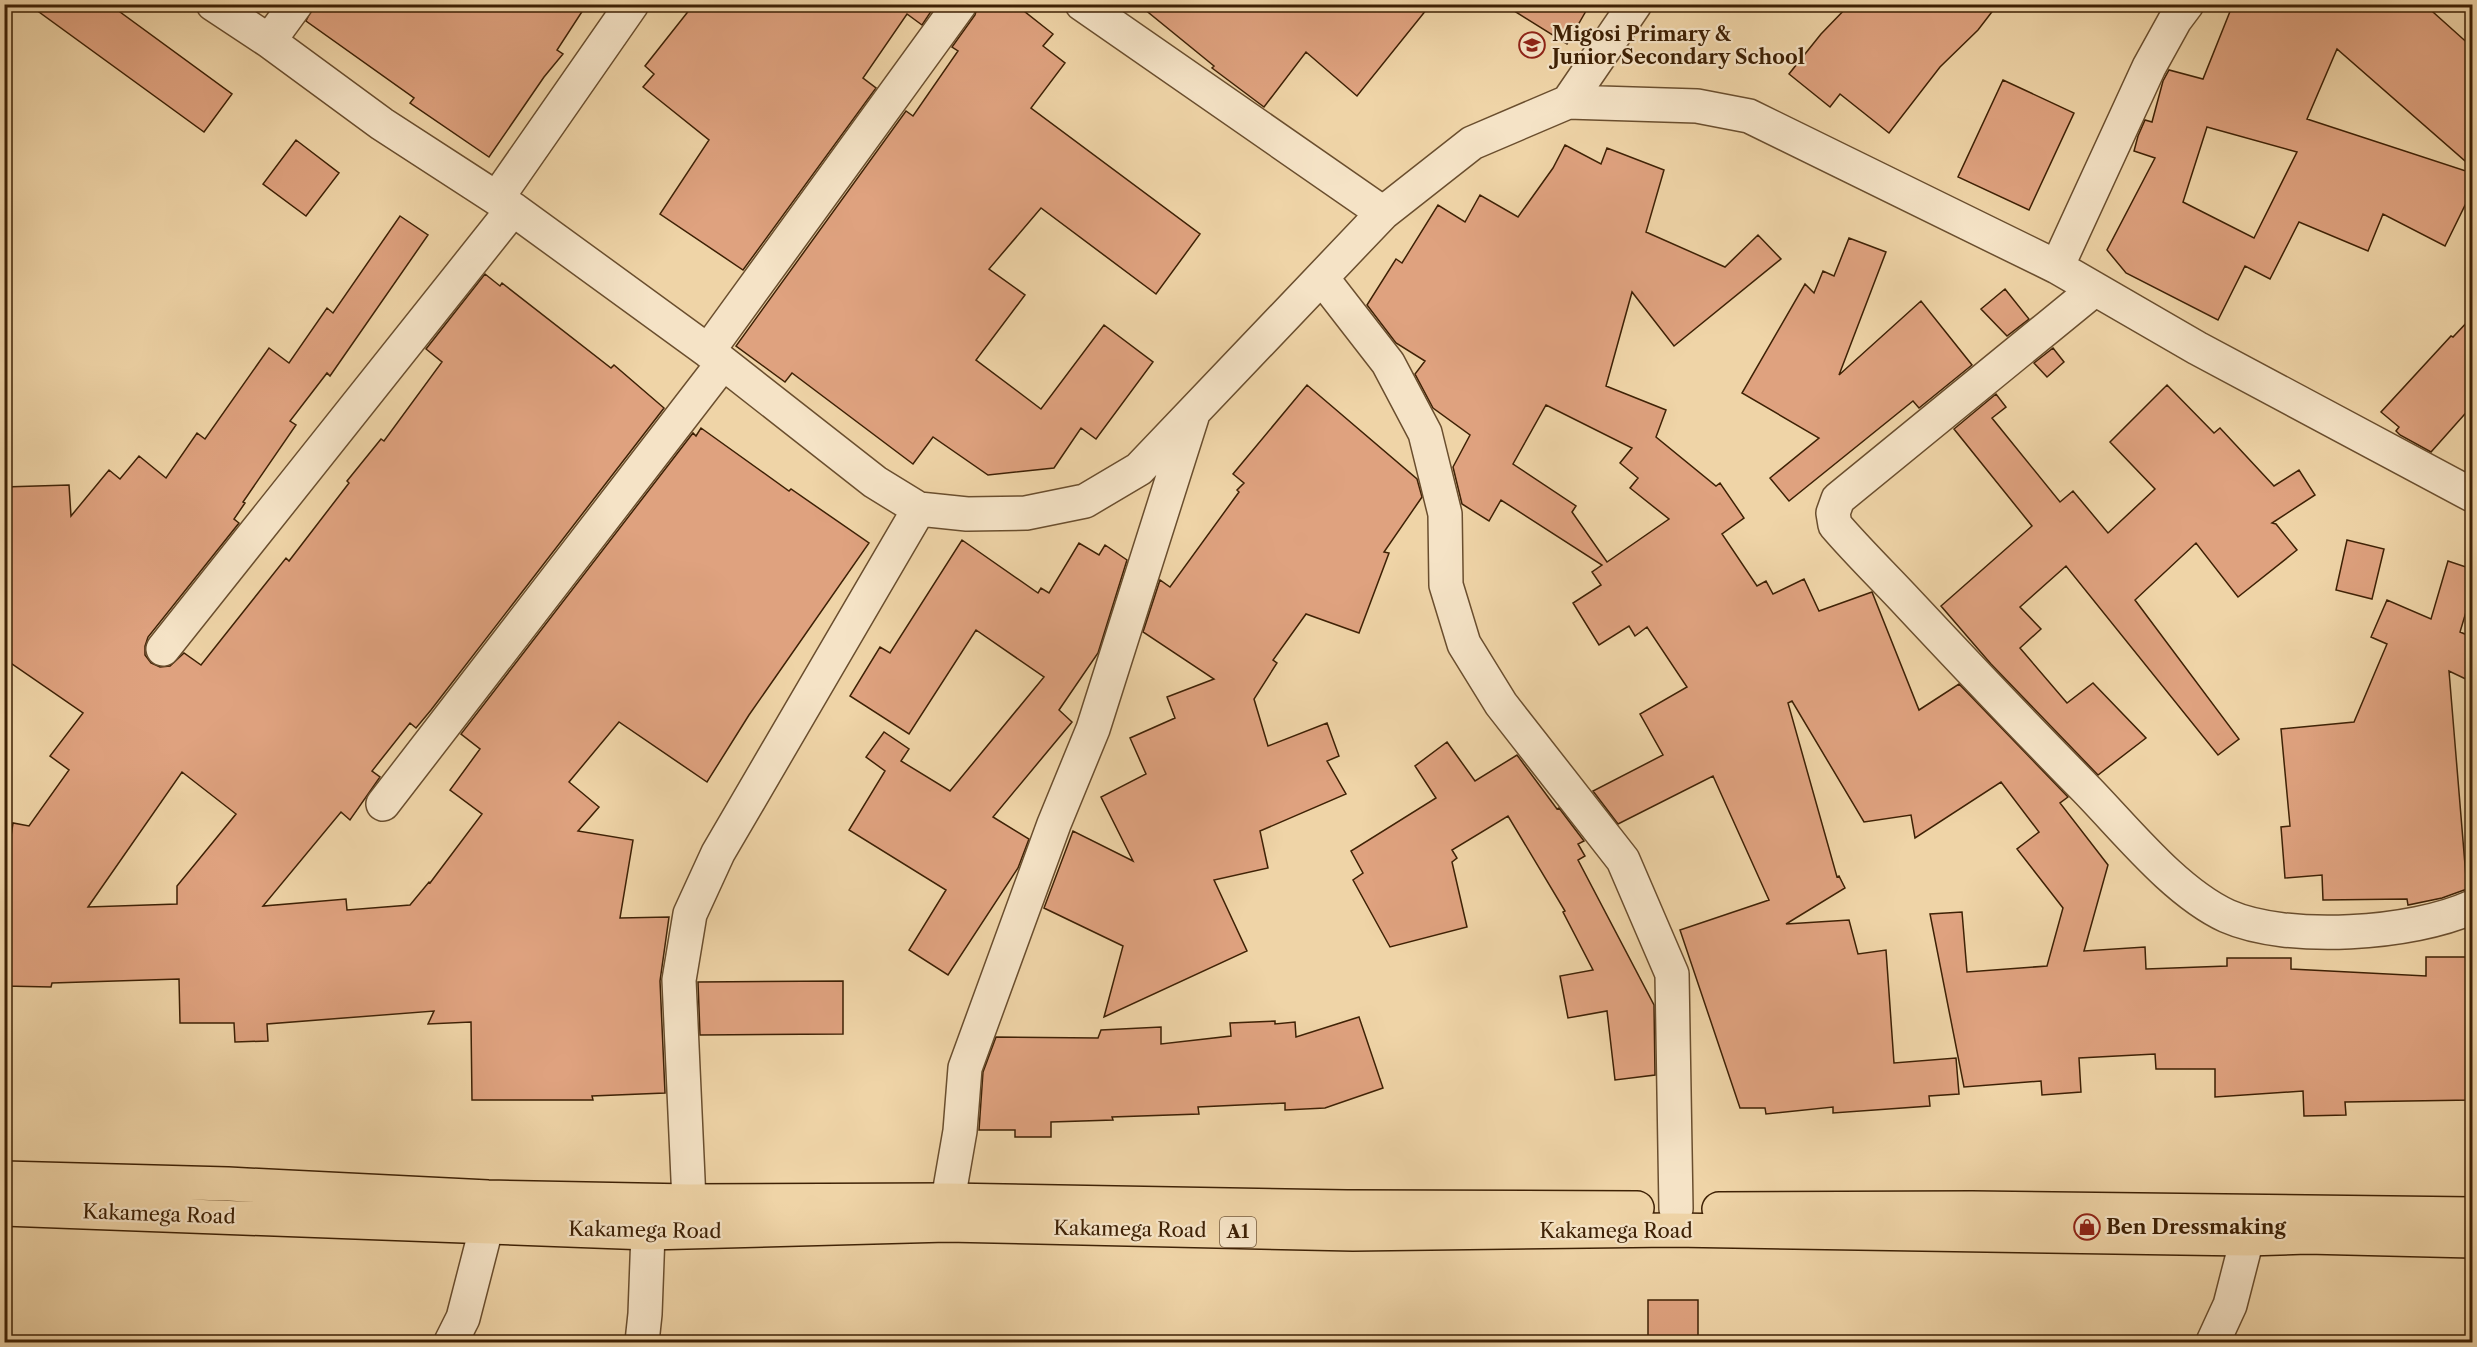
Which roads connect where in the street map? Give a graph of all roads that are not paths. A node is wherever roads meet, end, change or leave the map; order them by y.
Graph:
1 (213, 4) edge
2 (296, 4) edge
3 (632, 4) edge
4 (960, 4) edge
5 (1082, 4) edge
6 (1635, 4) edge
7 (2187, 4) edge
8 (269, 41) junction
9 (1568, 102) junction
10 (505, 203) junction
11 (1383, 213) junction
12 (2057, 267) junction
13 (1322, 278) junction
14 (2095, 289) junction
15 (716, 357) junction
16 (1194, 410) junction
17 (2472, 495) edge
18 (919, 509) junction
19 (163, 649) dead end
20 (383, 804) dead end
21 (2472, 907) edge
22 (4, 1178) edge
23 (948, 1200) junction
24 (690, 1201) junction
25 (4, 1209) edge
26 (1676, 1209) junction
27 (2472, 1214) edge
28 (487, 1225) junction
29 (648, 1233) junction
30 (2247, 1239) junction
31 (2472, 1241) edge
32 (451, 1342) edge
33 (642, 1342) edge
34 (2213, 1342) edge

1 - 8 street
2 - 8 street
3 - 10 street
4 - 15 street
5 - 11 street
6 - 9 street
7 - 12 street
8 - 10 street
9 - 11 street
9 - 12 street
10 - 15 street
10 - 19 street
11 - 13 street
12 - 14 street
13 - 16 street
13 - 26 street
14 - 17 street
14 - 21 street
15 - 18 street
15 - 20 street
16 - 18 street
16 - 23 street
18 - 24 street
22 - 24 highway, Kakamega Road / A1
23 - 24 highway, Kakamega Road / A1
23 - 26 highway, Kakamega Road / A1
25 - 28 highway, Kakamega Road / A1
26 - 27 highway, Kakamega Road / A1
28 - 29 highway, Kakamega Road / A1
28 - 32 street
29 - 30 highway, Kakamega Road / A1
29 - 33 street
30 - 31 highway, Kakamega Road / A1
30 - 34 street

